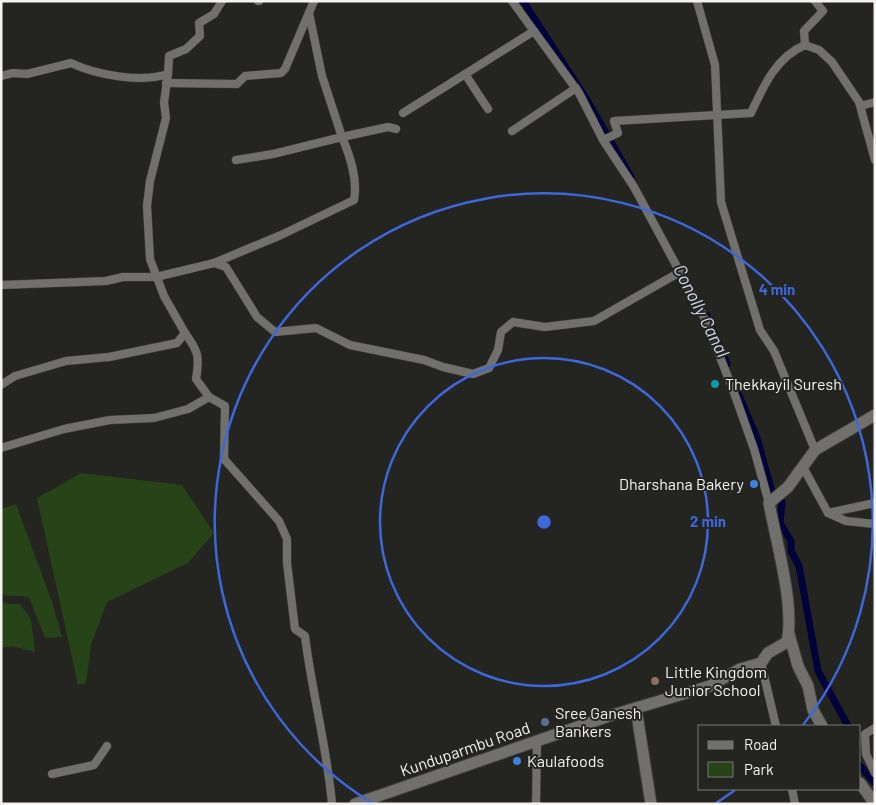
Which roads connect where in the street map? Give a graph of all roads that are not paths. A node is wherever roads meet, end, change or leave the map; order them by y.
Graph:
1 (222, 1) edge
2 (314, 1) edge
3 (512, 1) edge
4 (697, 1) edge
5 (815, 1) edge
6 (309, 13) junction
7 (534, 31) junction
8 (805, 45) junction
9 (168, 74) junction
10 (465, 74) junction
11 (1, 76) edge
12 (166, 83) junction
13 (576, 88) junction
14 (875, 102) edge
15 (861, 106) junction
16 (488, 110) dead end
17 (403, 113) dead end
18 (718, 114) junction
19 (396, 129) dead end
20 (512, 131) dead end
21 (342, 137) junction
22 (604, 139) junction
23 (236, 160) dead end
24 (875, 160) edge
25 (214, 263) junction
26 (680, 272) junction
27 (156, 277) junction
28 (1, 285) edge
29 (185, 333) junction
30 (1, 385) edge
31 (209, 397) junction
32 (875, 415) edge
33 (1, 448) edge
34 (815, 450) junction
35 (803, 467) junction
36 (775, 499) junction
37 (875, 503) edge
38 (828, 513) junction
39 (875, 524) edge
40 (788, 634) junction
41 (761, 663) junction
42 (636, 708) junction
43 (776, 725) edge
44 (821, 725) edge
45 (875, 728) edge
46 (537, 741) junction
47 (107, 746) dead end
48 (875, 773) edge
49 (52, 774) dead end
50 (861, 783) edge
51 (792, 790) edge
52 (332, 804) edge
53 (354, 804) edge
54 (536, 804) edge
55 (651, 804) edge
56 (795, 804) edge
57 (875, 804) edge

1 - 9 street
2 - 6 street
3 - 7 street
4 - 18 street
5 - 8 street
6 - 12 street
6 - 21 street
7 - 10 street
7 - 13 street
8 - 15 street
8 - 18 street
9 - 11 street
9 - 12 street
10 - 16 street
10 - 17 street
12 - 27 street
13 - 20 street
13 - 22 street
14 - 15 street
15 - 24 street
18 - 22 street
18 - 34 street
19 - 21 street
21 - 23 street
21 - 25 street
22 - 26 street
25 - 26 street
25 - 27 street
26 - 36 street
27 - 28 street
27 - 29 street
29 - 30 street
29 - 31 street
31 - 33 street
31 - 52 street
32 - 34 main road
34 - 35 main road
35 - 36 main road
35 - 38 street
36 - 40 main road
37 - 38 street
38 - 39 street
40 - 41 main road, Kunduparmbu Road
40 - 44 main road
41 - 42 main road, Kunduparmbu Road
41 - 43 street
42 - 46 main road, Kunduparmbu Road
42 - 55 main road
45 - 48 street
46 - 53 main road, Kunduparmbu Road
46 - 54 street
47 - 49 street
50 - 57 main road
51 - 56 street

